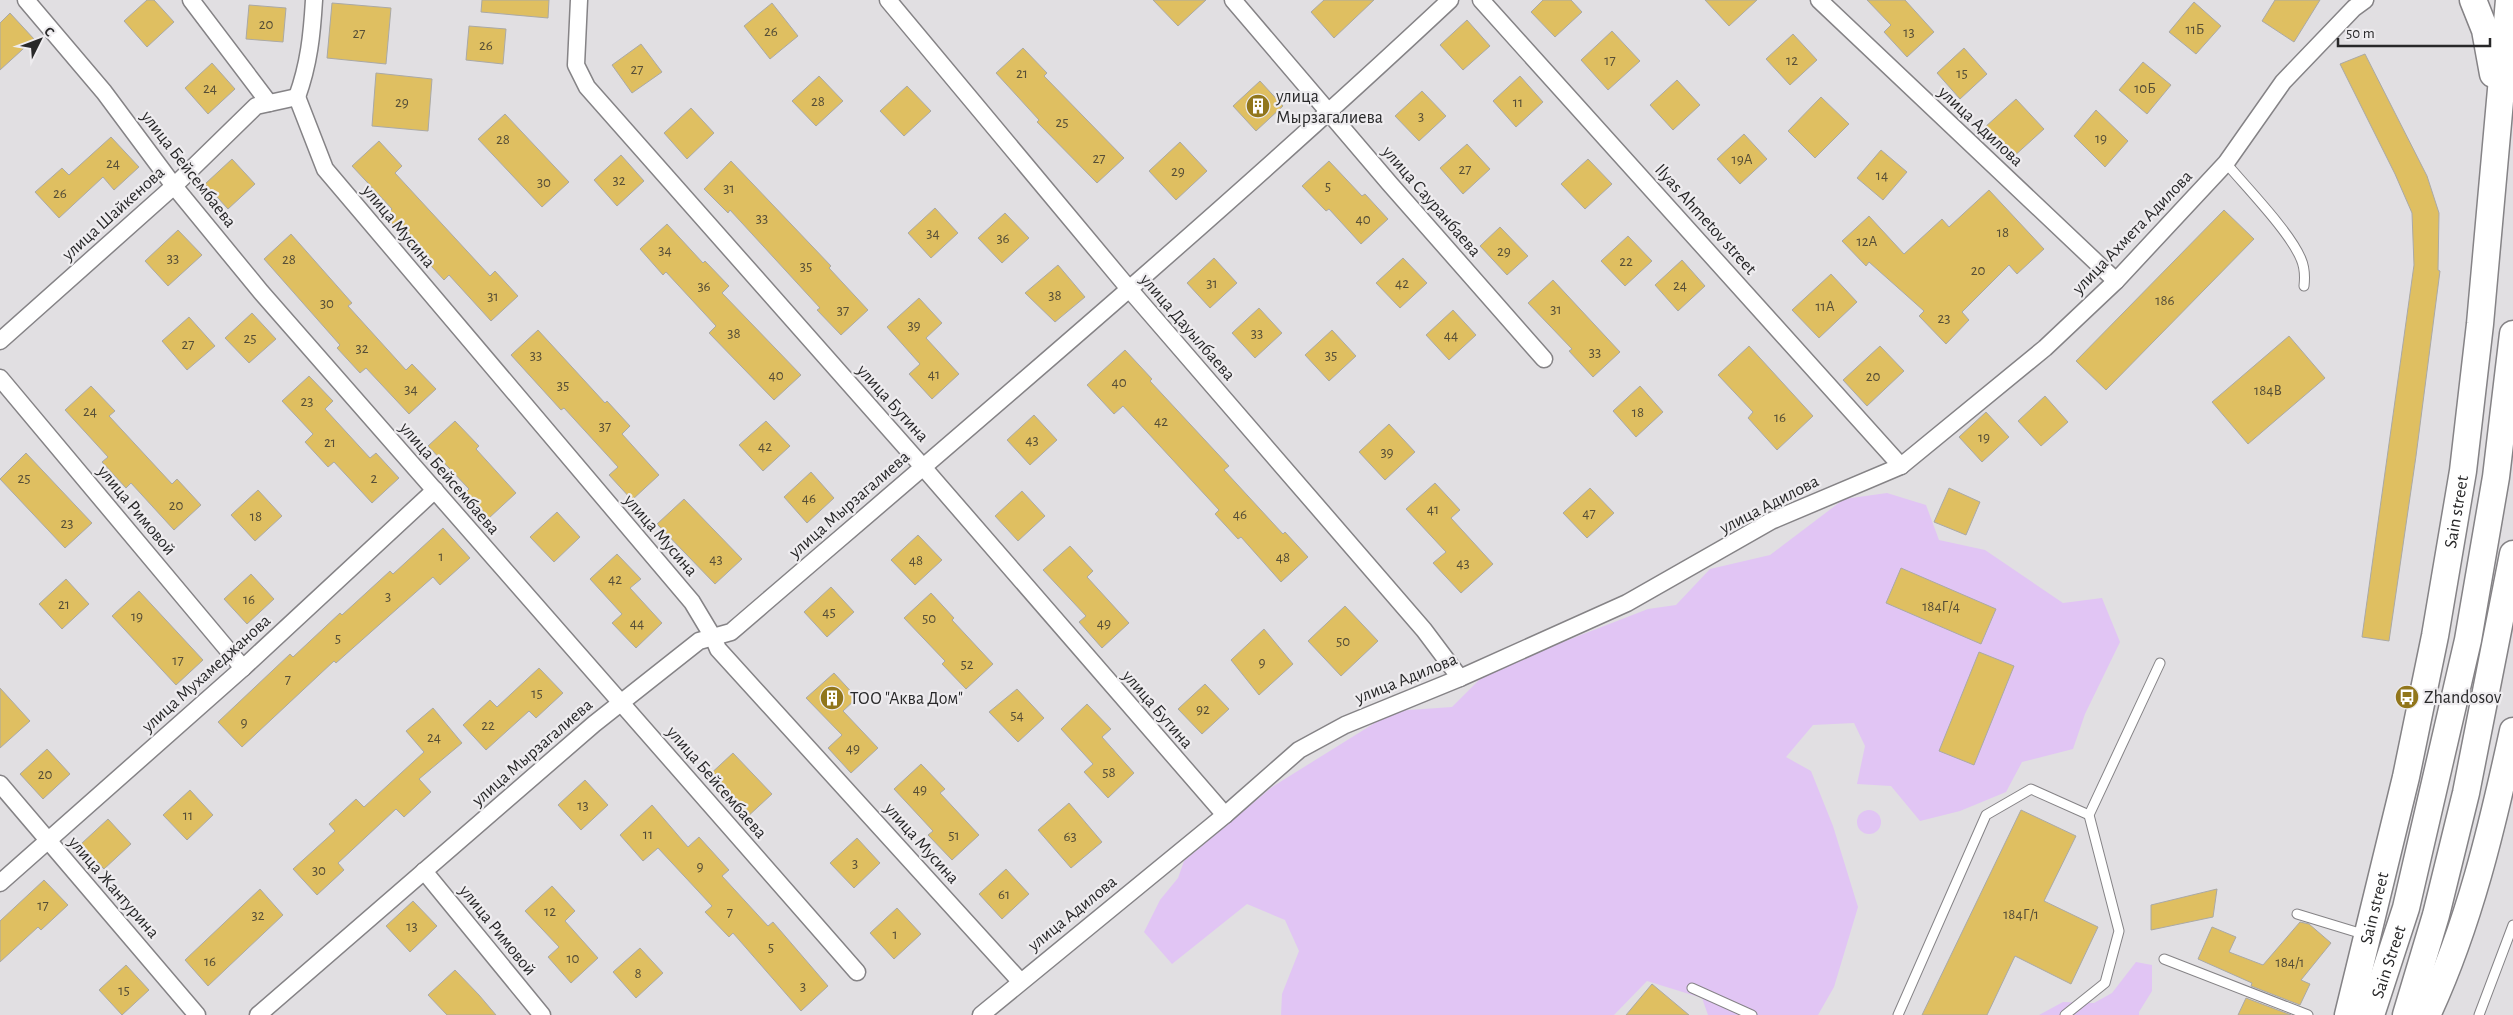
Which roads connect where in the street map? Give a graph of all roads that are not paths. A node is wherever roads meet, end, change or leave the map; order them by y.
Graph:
1 (26, 0) edge
2 (191, 0) edge
3 (314, 0) edge
4 (579, 0) edge
5 (888, 0) edge
6 (1233, 0) edge
7 (1450, 0) edge
8 (1481, 0) edge
9 (1819, 0) edge
10 (2365, 0) edge
11 (2473, 0) edge
12 (2510, 2) edge
13 (297, 97) junction
14 (269, 103) junction
15 (1329, 113) junction
16 (2499, 122) junction
17 (2226, 163) junction
18 (174, 186) junction
19 (2116, 281) junction
20 (2304, 286) dead end
21 (1130, 290) junction
22 (2513, 334) edge
23 (0, 341) edge
24 (1544, 359) dead end
25 (0, 378) edge
26 (1901, 466) junction
27 (923, 467) junction
28 (435, 490) junction
29 (2513, 554) edge
30 (713, 637) junction
31 (2160, 663) dead end
32 (244, 668) junction
33 (1460, 678) junction
34 (621, 703) junction
35 (2513, 731) edge
36 (2508, 782) edge
37 (0, 784) edge
38 (1225, 815) junction
39 (2090, 815) junction
40 (48, 840) junction
41 (424, 871) junction
42 (0, 883) edge
43 (2297, 914) dead end
44 (2513, 925) edge
45 (2367, 935) junction
46 (2164, 959) dead end
47 (857, 972) dead end
48 (1020, 981) junction
49 (1692, 988) dead end
50 (198, 1015) edge
51 (258, 1015) edge
52 (542, 1015) edge
53 (981, 1015) edge
54 (1752, 1015) edge
55 (1898, 1015) edge
56 (2065, 1015) edge
57 (2308, 1015) edge
58 (2348, 1015) edge
59 (2371, 1015) edge
60 (2406, 1015) edge
61 (2427, 1015) edge
62 (2479, 1015) edge

1 - 18 street, улица Бейсембаева
2 - 14 street
3 - 13 street
4 - 27 street, улица Бутина
5 - 21 street, улица Дауылбаева
6 - 15 street, улица Сауранбаева
7 - 15 street, улица Мырзагалиева
8 - 26 street, Ilyas Ahmetov street
9 - 19 street, улица Адилова
10 - 17 street, улица Ахмета Адилова
11 - 16 main road
12 - 16 main road, Sain street
13 - 14 street, улица Шайкенова
13 - 30 street, улица Мусина
14 - 18 street, улица Шайкенова
15 - 21 street, улица Мырзагалиева
15 - 24 street, улица Сауранбаева
16 - 45 main road, Sain street
17 - 19 street, улица Ахмета Адилова
17 - 20 lane
18 - 23 street, улица Шайкенова
18 - 28 street, улица Бейсембаева
19 - 26 street, улица Ахмета Адилова
21 - 27 street, улица Мырзагалиева
21 - 33 street, улица Дауылбаева
22 - 59 main road, Sain Street
25 - 32 street, улица Римовой
26 - 33 street, улица Адилова
27 - 30 street, улица Мырзагалиева
27 - 38 street, улица Бутина
28 - 32 street, улица Мухамеджанова
28 - 34 street, улица Бейсембаева
29 - 60 main road, Sain street
30 - 34 street, улица Мырзагалиева
30 - 48 street, улица Мусина
31 - 39 lane
32 - 40 street, улица Мухамеджанова
33 - 38 street, улица Адилова
34 - 41 street, улица Мырзагалиева
34 - 47 street, улица Бейсембаева
35 - 36 main road
36 - 61 main road
37 - 40 street, улица Жантурина
38 - 48 street, улица Адилова
39 - 55 lane
39 - 56 lane
40 - 42 street, улица Мухамеджанова
40 - 50 street, улица Жантурина
41 - 51 street, улица Мырзагалиева
41 - 52 street, улица Римовой
43 - 45 lane
44 - 62 lane
45 - 58 main road, Sain street
46 - 57 lane
48 - 53 street, улица Адилова
49 - 54 lane

